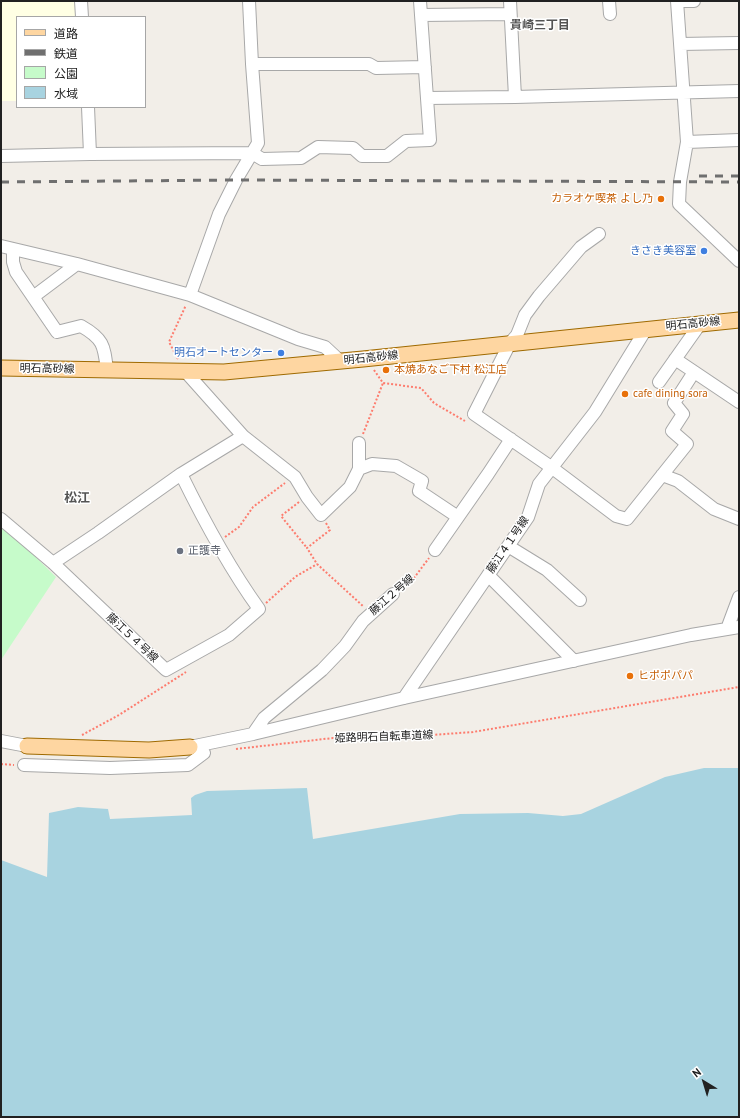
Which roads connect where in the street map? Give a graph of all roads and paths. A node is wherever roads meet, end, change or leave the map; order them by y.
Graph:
1 (81, 1) edge
2 (249, 1) edge
3 (420, 1) edge
4 (510, 1) edge
5 (609, 1) edge
6 (677, 1) edge
7 (694, 1) edge
8 (510, 14) junction
9 (610, 14) dead end
10 (421, 15) junction
11 (82, 16) edge
12 (680, 44) junction
13 (739, 44) edge
14 (252, 64) junction
15 (425, 67) junction
16 (739, 91) edge
17 (683, 92) junction
18 (515, 97) junction
19 (427, 98) junction
20 (88, 108) edge
21 (739, 140) edge
22 (687, 142) junction
23 (252, 153) junction
24 (90, 154) junction
25 (1, 156) edge
26 (599, 234) dead end
27 (1, 246) edge
28 (13, 249) junction
29 (739, 261) edge
30 (77, 264) junction
31 (190, 295) junction
32 (33, 297) junction
33 (739, 320) edge
34 (700, 324) junction
35 (646, 329) junction
36 (510, 343) junction
37 (675, 360) junction
38 (340, 361) junction
39 (1, 368) edge
40 (107, 370) junction
41 (185, 371) junction
42 (376, 372) dead end
43 (694, 372) junction
44 (659, 382) dead end
45 (383, 383) junction
46 (739, 402) edge
47 (469, 423) dead end
48 (243, 436) junction
49 (511, 439) junction
50 (359, 443) joint
51 (551, 467) junction
52 (359, 469) junction
53 (181, 474) junction
54 (662, 475) junction
55 (295, 477) junction
56 (307, 496) junction
57 (321, 515) junction
58 (458, 517) junction
59 (1, 518) edge
60 (739, 519) edge
61 (217, 543) junction
62 (508, 546) junction
63 (307, 548) junction
64 (435, 550) joint
65 (53, 563) junction
66 (317, 564) junction
67 (488, 575) junction
68 (393, 594) joint
69 (739, 597) edge
70 (580, 600) dead end
71 (259, 609) junction
72 (371, 614) junction
73 (739, 627) edge
74 (726, 629) junction
75 (184, 660) junction
76 (574, 661) junction
77 (739, 687) edge
78 (404, 698) junction
79 (253, 734) junction
80 (81, 735) dead end
81 (1, 741) edge
82 (28, 746) joint
83 (197, 750) junction
84 (234, 750) dead end
85 (24, 765) dead end

1 - 11 street
2 - 14 street
3 - 10 street
4 - 8 street
5 - 9 street
6 - 7 street
6 - 12 street
8 - 10 street
8 - 18 street
10 - 15 street
12 - 13 street
12 - 17 street
14 - 15 street
14 - 23 street
15 - 19 street
16 - 17 street
17 - 18 street
17 - 22 street
18 - 19 street
19 - 23 street
20 - 24 street
21 - 22 street
22 - 29 street
23 - 24 street
23 - 31 street
24 - 25 street
26 - 36 street
27 - 28 street
28 - 30 street
28 - 32 street
30 - 31 street
30 - 32 street
31 - 38 street
31 - 41 path
32 - 40 street
33 - 34 main road, 明石高砂線
34 - 35 main road, 明石高砂線
34 - 37 street
35 - 36 main road, 明石高砂線
35 - 51 street, 藤江４１号線
36 - 38 main road, 明石高砂線
36 - 49 street
37 - 43 street
37 - 44 street
38 - 41 main road, 明石高砂線
39 - 40 main road, 明石高砂線
40 - 41 main road, 明石高砂線
41 - 48 street
42 - 45 path
43 - 46 street
43 - 54 street
45 - 47 path
45 - 50 path
48 - 53 street
48 - 55 street
49 - 51 street
49 - 58 street
50 - 52 street
51 - 54 street
51 - 62 street, 藤江４１号線
52 - 57 street
52 - 58 street
53 - 61 street
53 - 65 street
54 - 60 street
55 - 56 street
55 - 61 path
56 - 57 street
56 - 63 path
57 - 63 path
58 - 64 street
59 - 65 street
61 - 71 street
62 - 67 street, 藤江４１号線
62 - 70 street
63 - 66 path
64 - 68 path, 藤江２号線
65 - 75 street, 藤江５４号線
66 - 71 path
66 - 72 path
67 - 76 street
67 - 78 street, 藤江４１号線
68 - 72 street, 藤江２号線
69 - 74 street
71 - 75 street, 藤江５４号線
72 - 79 street, 藤江２号線
73 - 74 street
74 - 76 street
75 - 80 path
76 - 78 street
77 - 84 path, 姫路明石自転車道線
78 - 79 street
79 - 83 street
81 - 82 street
82 - 83 main road
83 - 85 street

